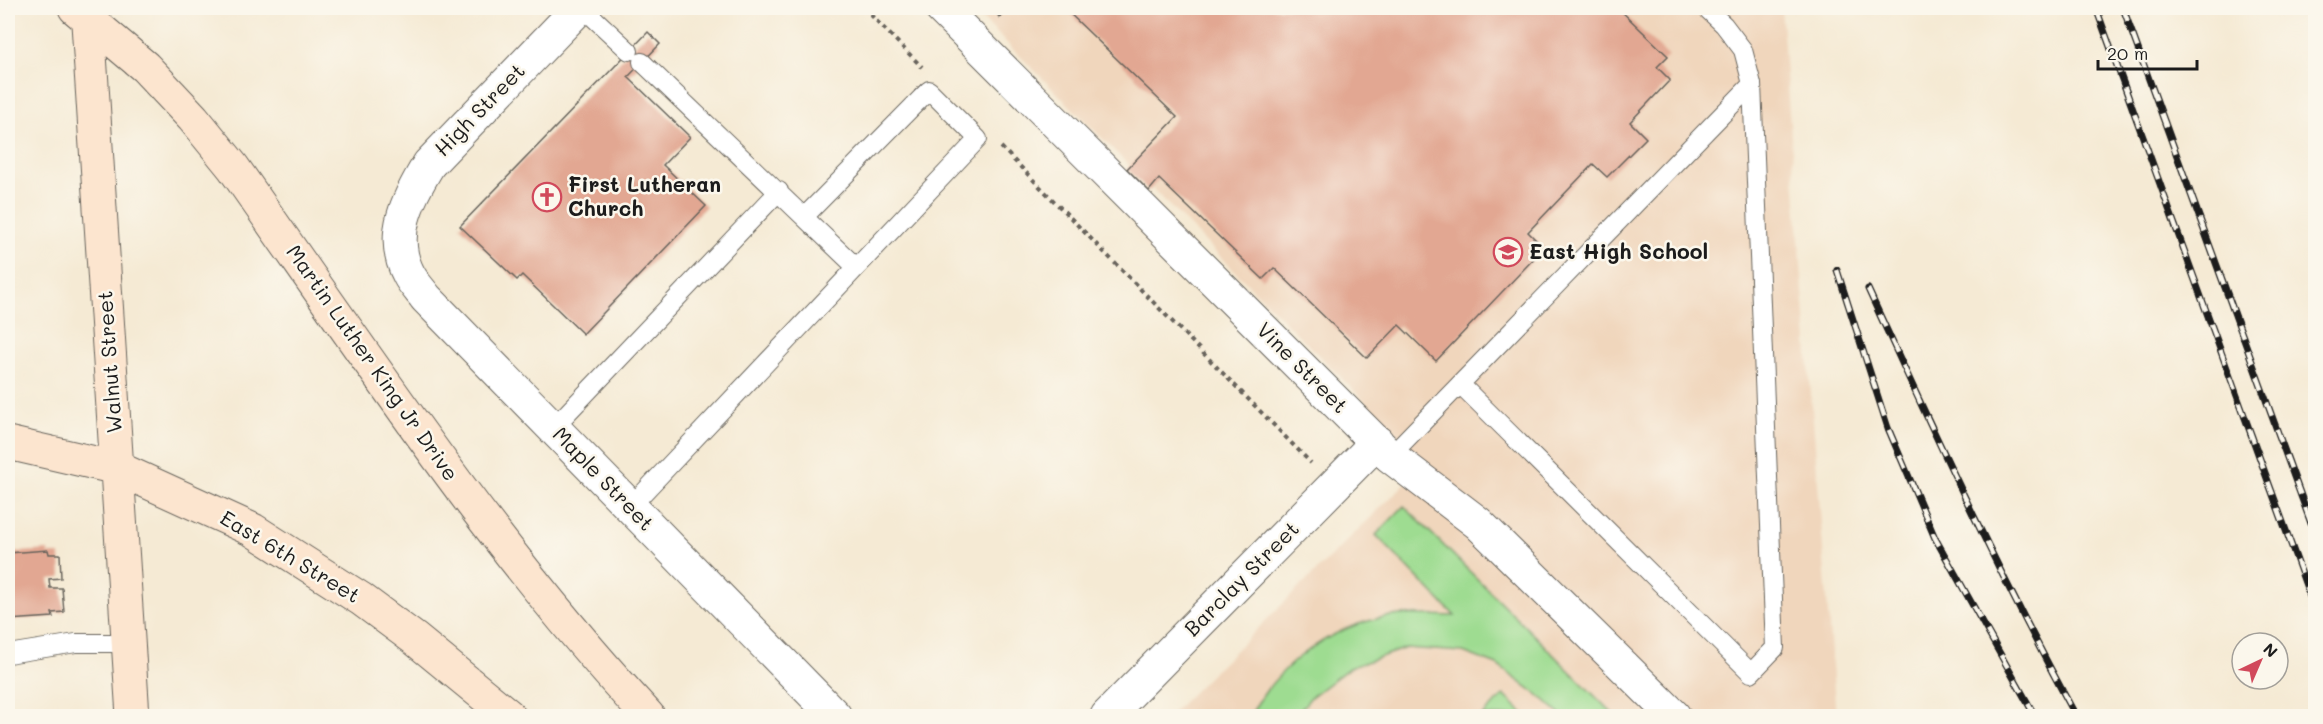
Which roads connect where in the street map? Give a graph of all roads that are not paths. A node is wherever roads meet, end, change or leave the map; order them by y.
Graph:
1 (581, 8) edge
2 (941, 8) edge
3 (1706, 8) edge
4 (83, 11) edge
5 (1752, 84) junction
6 (779, 191) junction
7 (805, 216) junction
8 (400, 225) joint
9 (856, 267) junction
10 (1460, 384) junction
11 (553, 428) junction
12 (8, 443) edge
13 (1383, 449) junction
14 (117, 468) junction
15 (630, 507) junction
16 (129, 644) junction
17 (8, 654) edge
18 (134, 717) edge
19 (509, 717) edge
20 (648, 717) edge
21 (835, 717) edge
22 (1107, 717) edge
23 (1674, 717) edge

1 - 6 lane
1 - 8 street, High Street
2 - 13 street, Vine Street
3 - 5 lane
4 - 14 main road, Walnut Street
4 - 20 main road, Martin Luther King Jr Drive
5 - 10 lane
5 - 10 lane
6 - 7 lane
6 - 11 lane
7 - 9 lane
7 - 9 lane
8 - 11 street, Maple Street
9 - 15 lane
10 - 13 lane
11 - 15 street, Maple Street
12 - 14 main road, East 6th Street
13 - 22 street, Barclay Street
13 - 23 street, Vine Street
14 - 16 main road, Walnut Street
14 - 19 main road, East 6th Street
15 - 21 street, Maple Street
16 - 17 lane
16 - 18 main road, Walnut Street

